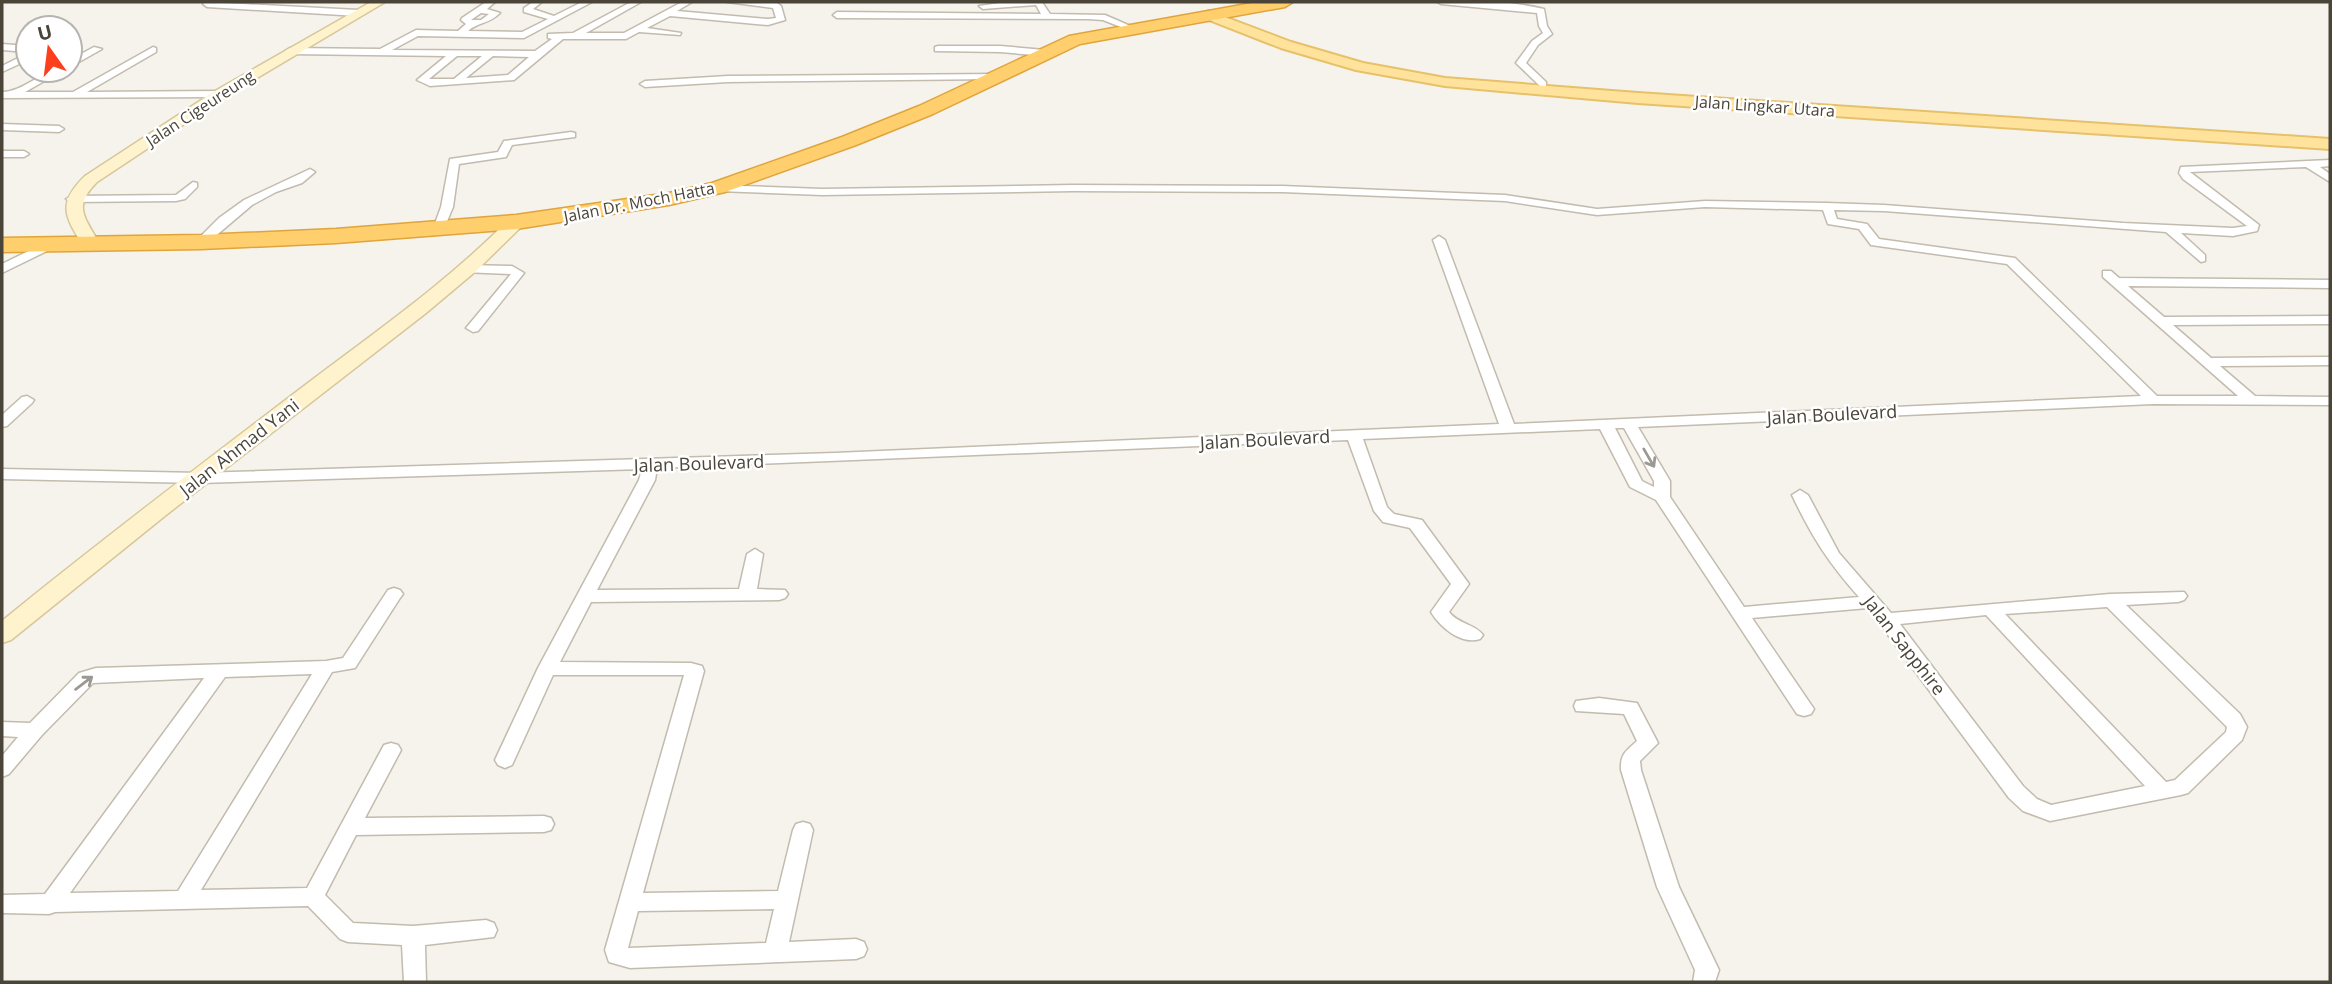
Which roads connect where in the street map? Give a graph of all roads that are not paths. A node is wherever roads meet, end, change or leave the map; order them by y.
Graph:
1 (212, 2) edge
2 (379, 2) edge
3 (491, 2) edge
4 (538, 2) edge
5 (588, 2) edge
6 (638, 2) edge
7 (688, 2) edge
8 (731, 2) edge
9 (1285, 2) edge
10 (1441, 2) edge
11 (778, 4) edge
12 (275, 5) edge
13 (1250, 8) junction
14 (480, 10) junction
15 (361, 11) junction
16 (669, 13) junction
17 (1215, 14) junction
18 (837, 15) dead end
19 (1047, 16) junction
20 (966, 17) junction
21 (555, 19) junction
22 (1182, 19) junction
23 (471, 24) junction
24 (1131, 28) junction
25 (1252, 29) junction
26 (640, 30) junction
27 (677, 33) dead end
28 (460, 34) junction
29 (524, 35) junction
30 (561, 36) junction
31 (575, 36) junction
32 (295, 48) junction
33 (97, 49) dead end
34 (387, 49) junction
35 (938, 49) dead end
36 (153, 50) dead end
37 (456, 52) junction
38 (491, 53) junction
39 (1045, 53) junction
40 (537, 54) junction
41 (84, 56) edge
42 (1364, 64) junction
43 (997, 76) junction
44 (456, 82) junction
45 (32, 84) edge
46 (645, 84) dead end
47 (1543, 84) junction
48 (220, 94) junction
49 (11, 95) edge
50 (72, 96) junction
51 (2, 105) edge
52 (2, 127) edge
53 (59, 129) dead end
54 (571, 135) dead end
55 (2330, 137) edge
56 (2330, 144) edge
57 (2, 153) edge
58 (24, 154) dead end
59 (2330, 163) edge
60 (2309, 164) junction
61 (310, 172) dead end
62 (2330, 179) edge
63 (193, 186) dead end
64 (718, 188) junction
65 (72, 199) junction
66 (1827, 206) junction
67 (559, 217) junction
68 (442, 229) junction
69 (2169, 229) junction
70 (1439, 240) dead end
71 (201, 242) junction
72 (90, 243) junction
73 (51, 244) junction
74 (2, 245) edge
75 (483, 249) junction
76 (2201, 258) dead end
77 (2, 269) edge
78 (2330, 284) edge
79 (2330, 320) edge
80 (2161, 321) junction
81 (473, 328) dead end
82 (2330, 361) edge
83 (2207, 362) junction
84 (27, 400) dead end
85 (2153, 400) junction
86 (2252, 401) junction
87 (2330, 401) edge
88 (1628, 422) junction
89 (2, 423) edge
90 (1605, 424) junction
91 (1508, 428) junction
92 (1354, 435) junction
93 (650, 465) junction
94 (2, 474) edge
95 (200, 478) junction
96 (1800, 495) dead end
97 (1662, 498) junction
98 (755, 554) dead end
99 (394, 594) dead end
100 (747, 594) junction
101 (779, 594) dead end
102 (586, 596) junction
103 (2178, 596) dead end
104 (2110, 600) junction
105 (1873, 602) junction
106 (1990, 608) junction
107 (1738, 613) junction
108 (1887, 619) junction
109 (2, 634) edge
110 (1474, 635) dead end
111 (326, 667) junction
112 (547, 668) junction
113 (220, 670) junction
114 (1583, 706) dead end
115 (1804, 709) dead end
116 (2, 730) edge
117 (35, 730) junction
118 (391, 750) dead end
119 (505, 760) dead end
120 (2, 769) edge
121 (2163, 792) junction
122 (544, 824) dead end
123 (351, 827) junction
124 (803, 830) dead end
125 (313, 897) junction
126 (184, 900) junction
127 (785, 900) junction
128 (631, 902) junction
129 (2, 904) edge
130 (49, 905) junction
131 (486, 930) dead end
132 (414, 936) junction
133 (856, 949) dead end
134 (775, 953) junction
135 (415, 982) edge
136 (1704, 982) edge

1 - 12 street
2 - 15 street, Jalan Cigeureung
3 - 14 street
4 - 21 street
5 - 21 street
6 - 31 street
7 - 16 street
8 - 11 street
9 - 13 highway, Jalan Dr. Moch Hatta
10 - 47 street
11 - 16 street
12 - 15 street
13 - 17 highway, Jalan Dr. Moch Hatta
13 - 25 main road
14 - 23 street
14 - 23 street
15 - 32 street, Jalan Cigeureung
16 - 26 street
17 - 22 highway, Jalan Dr. Moch Hatta
17 - 25 main road, Jalan Lingkar Utara
18 - 20 street
19 - 20 street
19 - 20 street
19 - 24 street
21 - 29 street
22 - 24 highway, Jalan Dr. Moch Hatta
22 - 25 main road
23 - 28 street
24 - 39 highway, Jalan Dr. Moch Hatta
25 - 42 main road, Jalan Lingkar Utara
26 - 27 street
26 - 31 street
28 - 29 street
28 - 34 street
29 - 30 street
30 - 31 street
30 - 40 street
32 - 34 street
32 - 48 street, Jalan Cigeureung
33 - 41 street
34 - 37 street
35 - 39 street
36 - 50 street
37 - 38 street
37 - 44 street
38 - 40 street
38 - 44 street
39 - 43 highway, Jalan Dr. Moch Hatta
40 - 44 street
42 - 47 main road, Jalan Lingkar Utara
42 - 56 main road, Jalan Lingkar Utara
43 - 46 street
43 - 64 highway, Jalan Dr. Moch Hatta
45 - 49 street
47 - 55 main road, Jalan Lingkar Utara
48 - 50 street
48 - 65 street, Jalan Cigeureung
49 - 50 street
49 - 51 street
52 - 53 street
54 - 68 street
57 - 58 street
59 - 60 street
60 - 62 street
60 - 69 street
61 - 71 street
63 - 65 street
64 - 66 street
64 - 67 highway, Jalan Dr. Moch Hatta
65 - 72 street
66 - 69 street
66 - 85 street
67 - 75 highway
67 - 75 highway, Jalan Dr. Moch Hatta
68 - 71 highway
68 - 75 highway
69 - 76 street
70 - 91 street
71 - 72 highway
72 - 73 highway
73 - 74 highway
73 - 77 street
75 - 81 street
75 - 95 street, Jalan Ahmad Yani
78 - 80 street
79 - 80 street
80 - 83 street
82 - 83 street
83 - 86 street
84 - 89 street
85 - 86 street, Jalan Boulevard
85 - 88 street, Jalan Boulevard
86 - 87 street, Jalan Boulevard
88 - 90 street, Jalan Boulevard
88 -> 97 street
90 - 91 street, Jalan Boulevard
90 - 97 street
91 - 92 street, Jalan Boulevard
92 - 93 street, Jalan Boulevard
92 - 110 street
93 - 95 street, Jalan Boulevard
93 - 102 street
94 - 95 street, Jalan Boulevard
95 - 109 street, Jalan Ahmad Yani
96 - 105 street, Jalan Sapphire
97 - 107 street
98 - 100 street
99 - 111 street
100 - 101 street
100 - 102 street
102 - 112 street
103 - 104 street
104 - 106 street
104 - 121 street, Jalan Sapphire
105 - 107 street
105 - 108 street, Jalan Sapphire
106 - 108 street
106 - 121 street
107 - 115 street
108 - 121 street, Jalan Sapphire
111 - 113 street
111 - 126 street
112 - 119 street
112 - 128 street
117 -> 113 street
113 - 130 street
114 - 136 street
116 - 117 street
117 - 120 street
118 - 123 street
122 - 123 street
123 - 125 street
124 - 127 street
125 - 126 street
125 - 132 street
126 - 130 street
127 - 128 street
127 - 134 street
128 - 134 street
129 - 130 street
131 - 132 street
132 - 135 street
133 - 134 street

